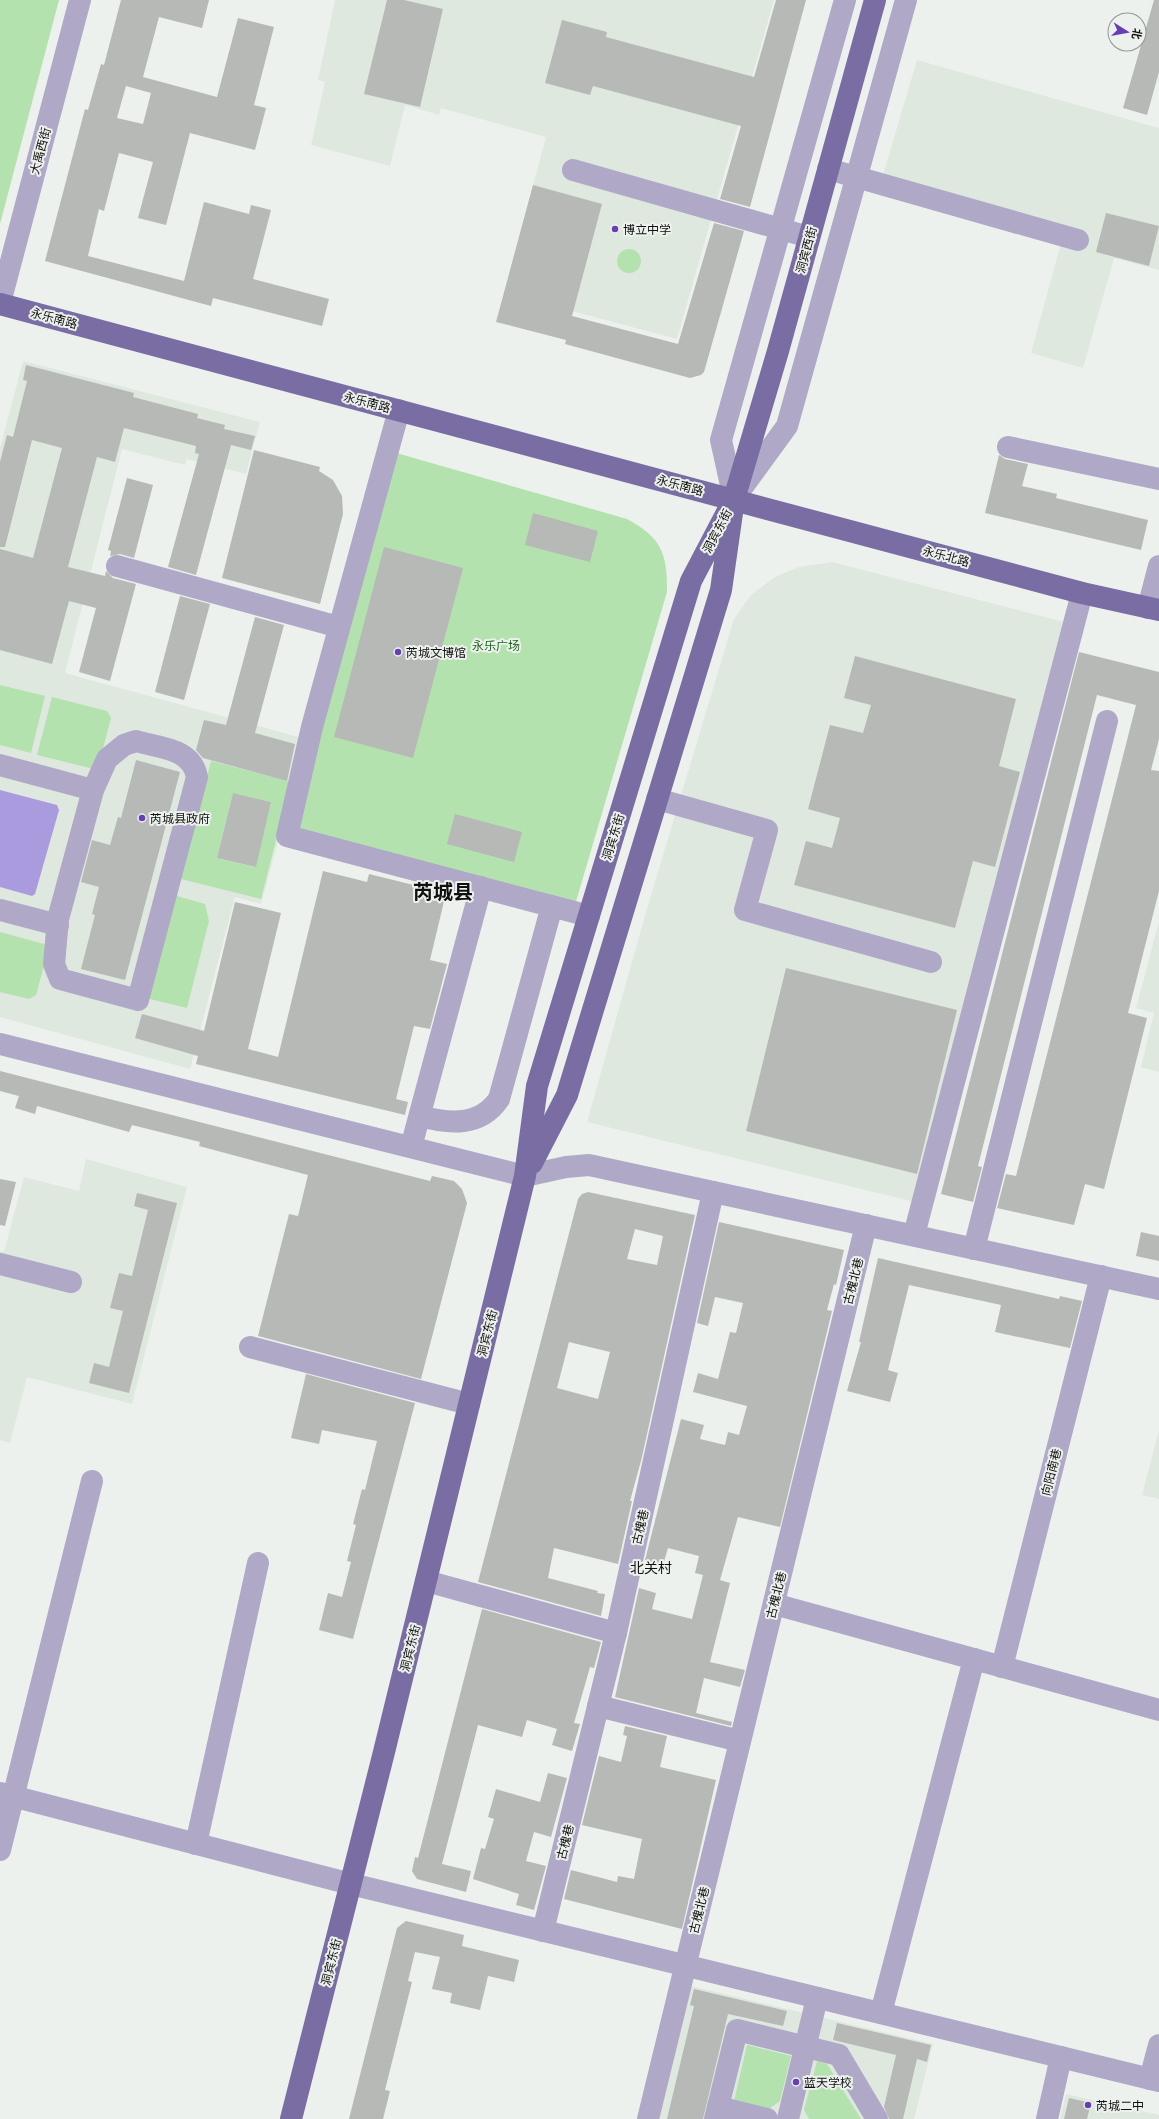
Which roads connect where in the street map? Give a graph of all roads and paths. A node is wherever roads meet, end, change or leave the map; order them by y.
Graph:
1 (80, 0) edge
2 (845, 0) edge
3 (875, 0) edge
4 (906, 0) edge
5 (573, 170) dead end
6 (828, 170) junction
7 (857, 178) junction
8 (780, 229) junction
9 (810, 237) junction
10 (1078, 240) dead end
11 (0, 303) edge
12 (399, 410) junction
13 (1008, 447) dead end
14 (1159, 480) edge
15 (734, 499) junction
16 (117, 566) dead end
17 (1159, 566) edge
18 (1082, 593) junction
19 (1154, 609) edge
20 (339, 627) junction
21 (1107, 721) dead end
22 (0, 766) edge
23 (93, 790) junction
24 (657, 799) junction
25 (481, 887) junction
26 (552, 906) junction
27 (0, 910) edge
28 (589, 916) junction
29 (58, 925) junction
30 (931, 962) dead end
31 (0, 1044) edge
32 (420, 1116) junction
33 (411, 1147) junction
34 (525, 1176) junction
35 (713, 1192) junction
36 (866, 1225) junction
37 (914, 1235) junction
38 (974, 1248) junction
39 (0, 1264) edge
40 (1101, 1276) junction
41 (71, 1282) dead end
42 (1159, 1289) edge
43 (250, 1347) dead end
44 (470, 1404) junction
45 (92, 1481) dead end
46 (258, 1563) dead end
47 (426, 1582) junction
48 (774, 1604) junction
49 (616, 1633) junction
50 (974, 1659) junction
51 (1002, 1667) junction
52 (598, 1706) junction
53 (1159, 1710) edge
54 (740, 1741) junction
55 (6, 1795) edge
56 (196, 1844) junction
57 (0, 1850) edge
58 (350, 1884) junction
59 (543, 1931) junction
60 (686, 1966) junction
61 (818, 1998) junction
62 (881, 2013) junction
63 (1159, 2045) edge
64 (805, 2047) junction
65 (1061, 2057) junction
66 (1154, 2080) edge
67 (716, 2113) edge
68 (291, 2119) edge
69 (648, 2119) edge
70 (767, 2119) edge
71 (788, 2119) edge
72 (877, 2119) edge
73 (1047, 2119) edge

1 - 11 street, 大禹西街
2 - 8 street
3 - 6 main road, 洞宾西街
4 - 7 street
5 - 8 street
6 - 7 street
6 - 9 main road, 洞宾西街
7 - 10 street
7 - 15 street
8 - 9 street
8 - 15 street
9 - 15 main road, 洞宾西街
11 - 12 main road, 永乐南路
12 - 15 main road, 永乐南路
12 - 20 street
13 - 14 street
15 - 18 main road, 永乐北路
15 - 24 main road, 洞宾东街
15 - 28 main road, 洞宾东街
16 - 20 street
17 - 19 street
18 - 19 main road, 永乐北路
18 - 37 street
20 - 25 street
21 - 38 street
22 - 23 street
23 - 29 street
23 - 29 street
24 - 30 street
24 - 34 main road, 洞宾东街
25 - 26 street
25 - 32 street
26 - 28 street
26 - 32 street
27 - 29 street
28 - 34 main road, 洞宾东街
31 - 33 street
32 - 33 street
33 - 34 street
34 - 35 street
34 - 44 main road, 洞宾东街
35 - 36 street
35 - 49 street, 古槐巷
36 - 37 street
36 - 48 street, 古槐北巷
37 - 38 street
38 - 40 street
39 - 41 street
40 - 42 street
40 - 51 street, 向阳南巷
43 - 44 street
44 - 47 main road, 洞宾东街
45 - 55 street
46 - 56 street
47 - 49 street
47 - 58 main road, 洞宾东街
48 - 50 street
48 - 54 street, 古槐北巷
49 - 52 street, 古槐巷
50 - 51 street
50 - 62 street
51 - 53 street
52 - 54 street
52 - 59 street, 古槐巷
54 - 60 street, 古槐北巷
55 - 56 street
55 - 57 street
56 - 58 street
58 - 59 street
58 - 68 main road, 洞宾东街
59 - 60 street
60 - 61 street
60 - 69 street, 古槐北巷
61 - 62 street
61 - 64 street
62 - 65 street
63 - 66 street
64 - 67 street
64 - 71 street
64 - 72 street
65 - 66 street
65 - 73 street
67 - 70 street

